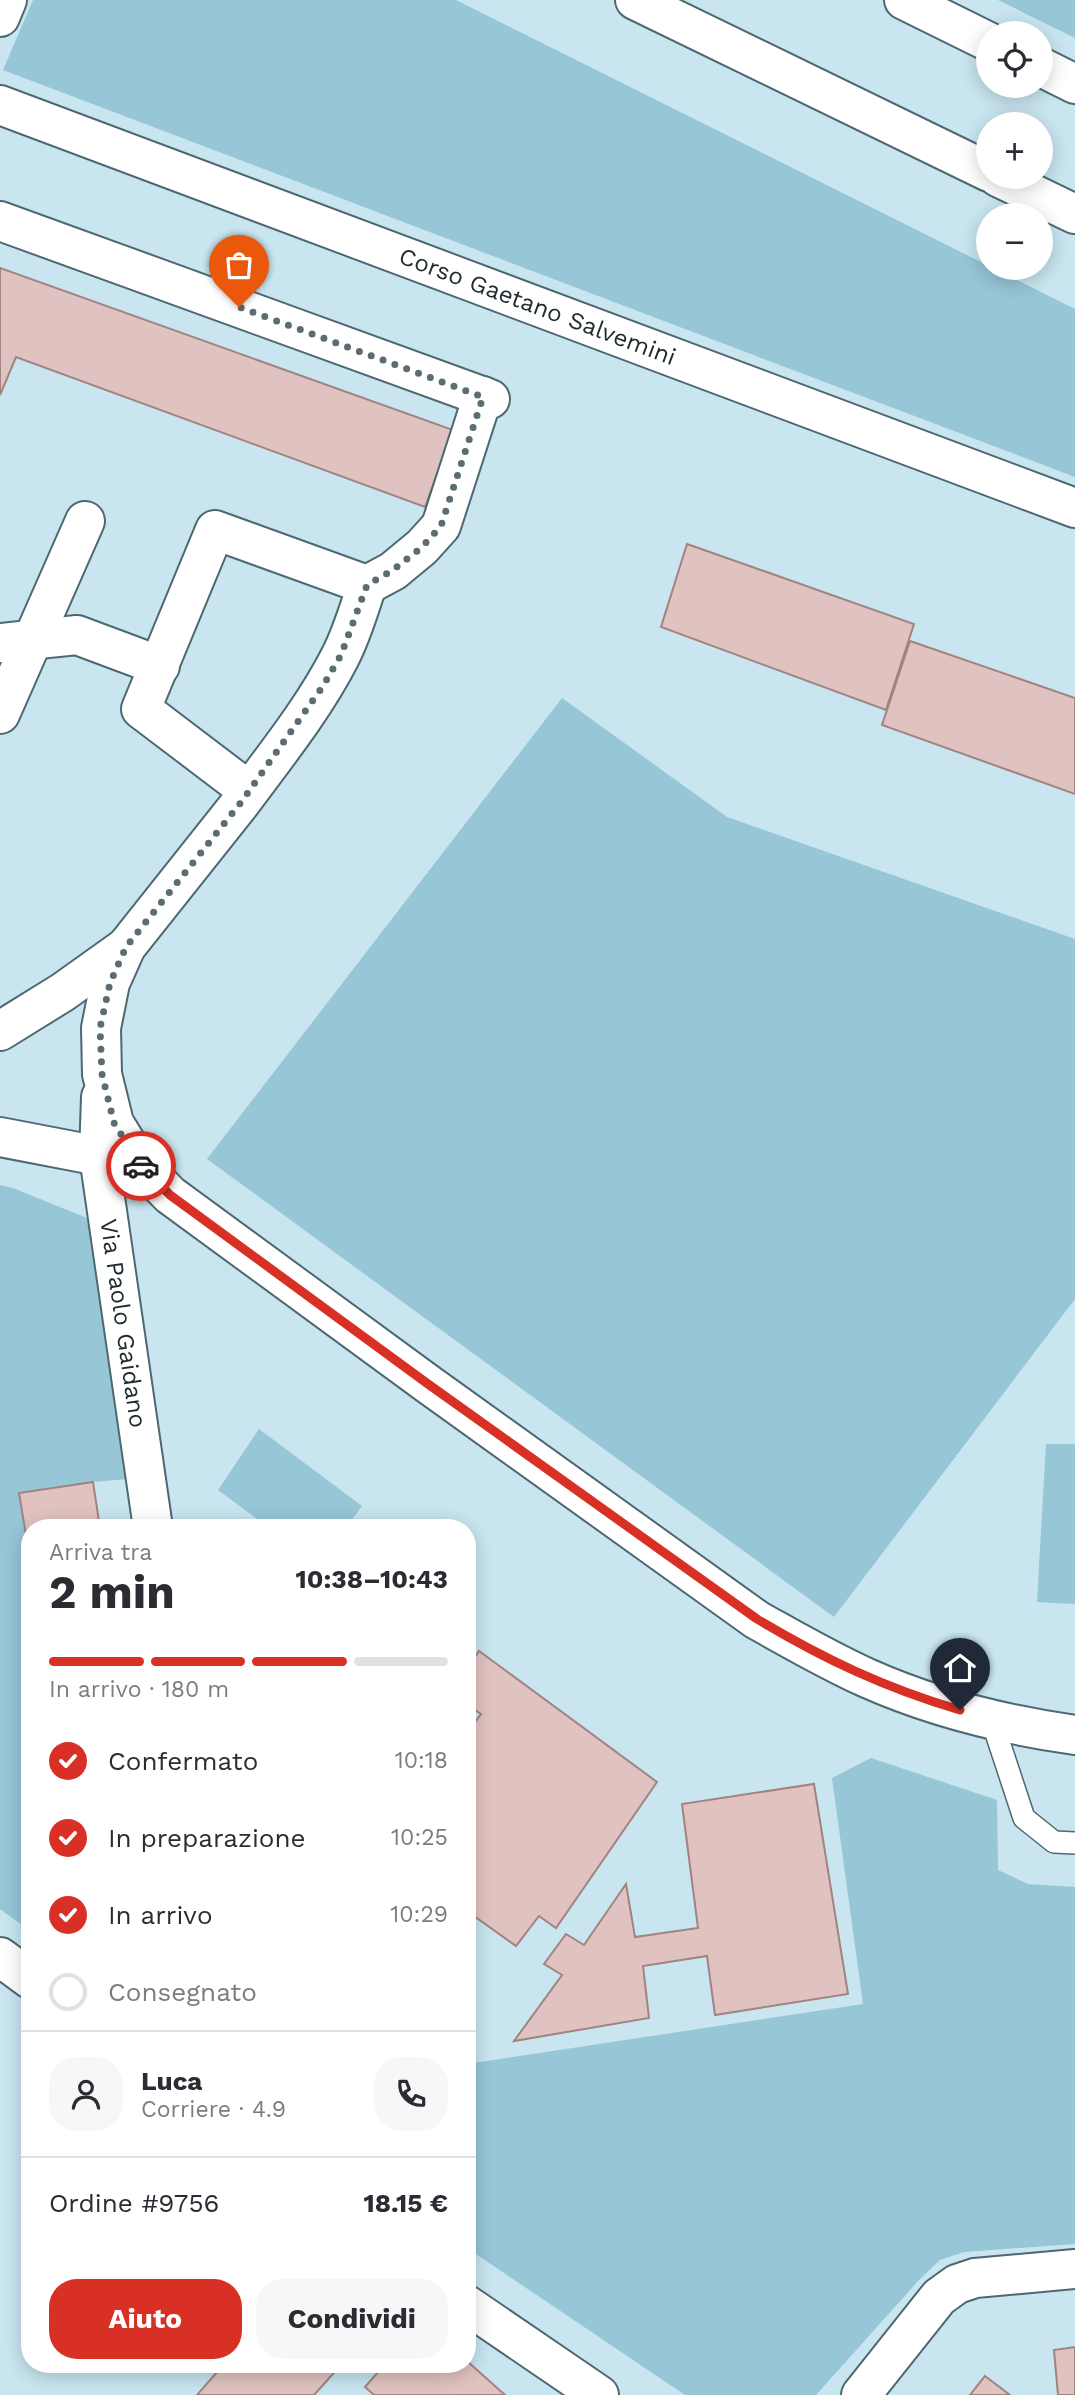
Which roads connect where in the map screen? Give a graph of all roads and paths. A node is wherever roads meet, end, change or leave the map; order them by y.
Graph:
1 (7, 0) edge
2 (635, 0) edge
3 (904, 0) edge
4 (0, 17) edge
5 (976, 35) edge
6 (1053, 73) edge
7 (1075, 84) edge
8 (0, 105) edge
9 (976, 166) edge
10 (1023, 189) edge
11 (1075, 214) edge
12 (0, 220) edge
13 (1075, 508) edge
14 (85, 521) dead end
15 (367, 585) junction
16 (16, 641) edge
17 (160, 666) junction
18 (0, 714) edge
19 (249, 791) junction
20 (126, 947) junction
21 (0, 1031) edge
22 (102, 1074) junction
23 (0, 1137) edge
24 (99, 1156) junction
25 (150, 1177) junction
26 (152, 1519) edge
27 (991, 1718) junction
28 (1075, 1735) edge
29 (1075, 1843) edge
30 (0, 1957) edge
31 (21, 1972) edge
32 (1075, 2269) edge
33 (476, 2311) edge
34 (599, 2395) edge
35 (861, 2395) edge

1 - 4 street
2 - 9 street
3 - 5 street
6 - 7 street
8 - 13 street, Corso Gaetano Salvemini
10 - 11 street
12 - 15 street
14 - 16 street
15 - 17 street
15 - 19 street
16 - 17 street
16 - 18 street
17 - 19 street
19 - 20 street
20 - 21 street
20 - 22 street
22 - 24 street, Via Paolo Gaidano
22 - 25 street
23 - 24 street
24 - 25 street
24 - 26 street, Via Paolo Gaidano
25 - 27 street
27 - 28 street
27 - 29 lane
30 - 31 street
32 - 35 street
33 - 34 street

